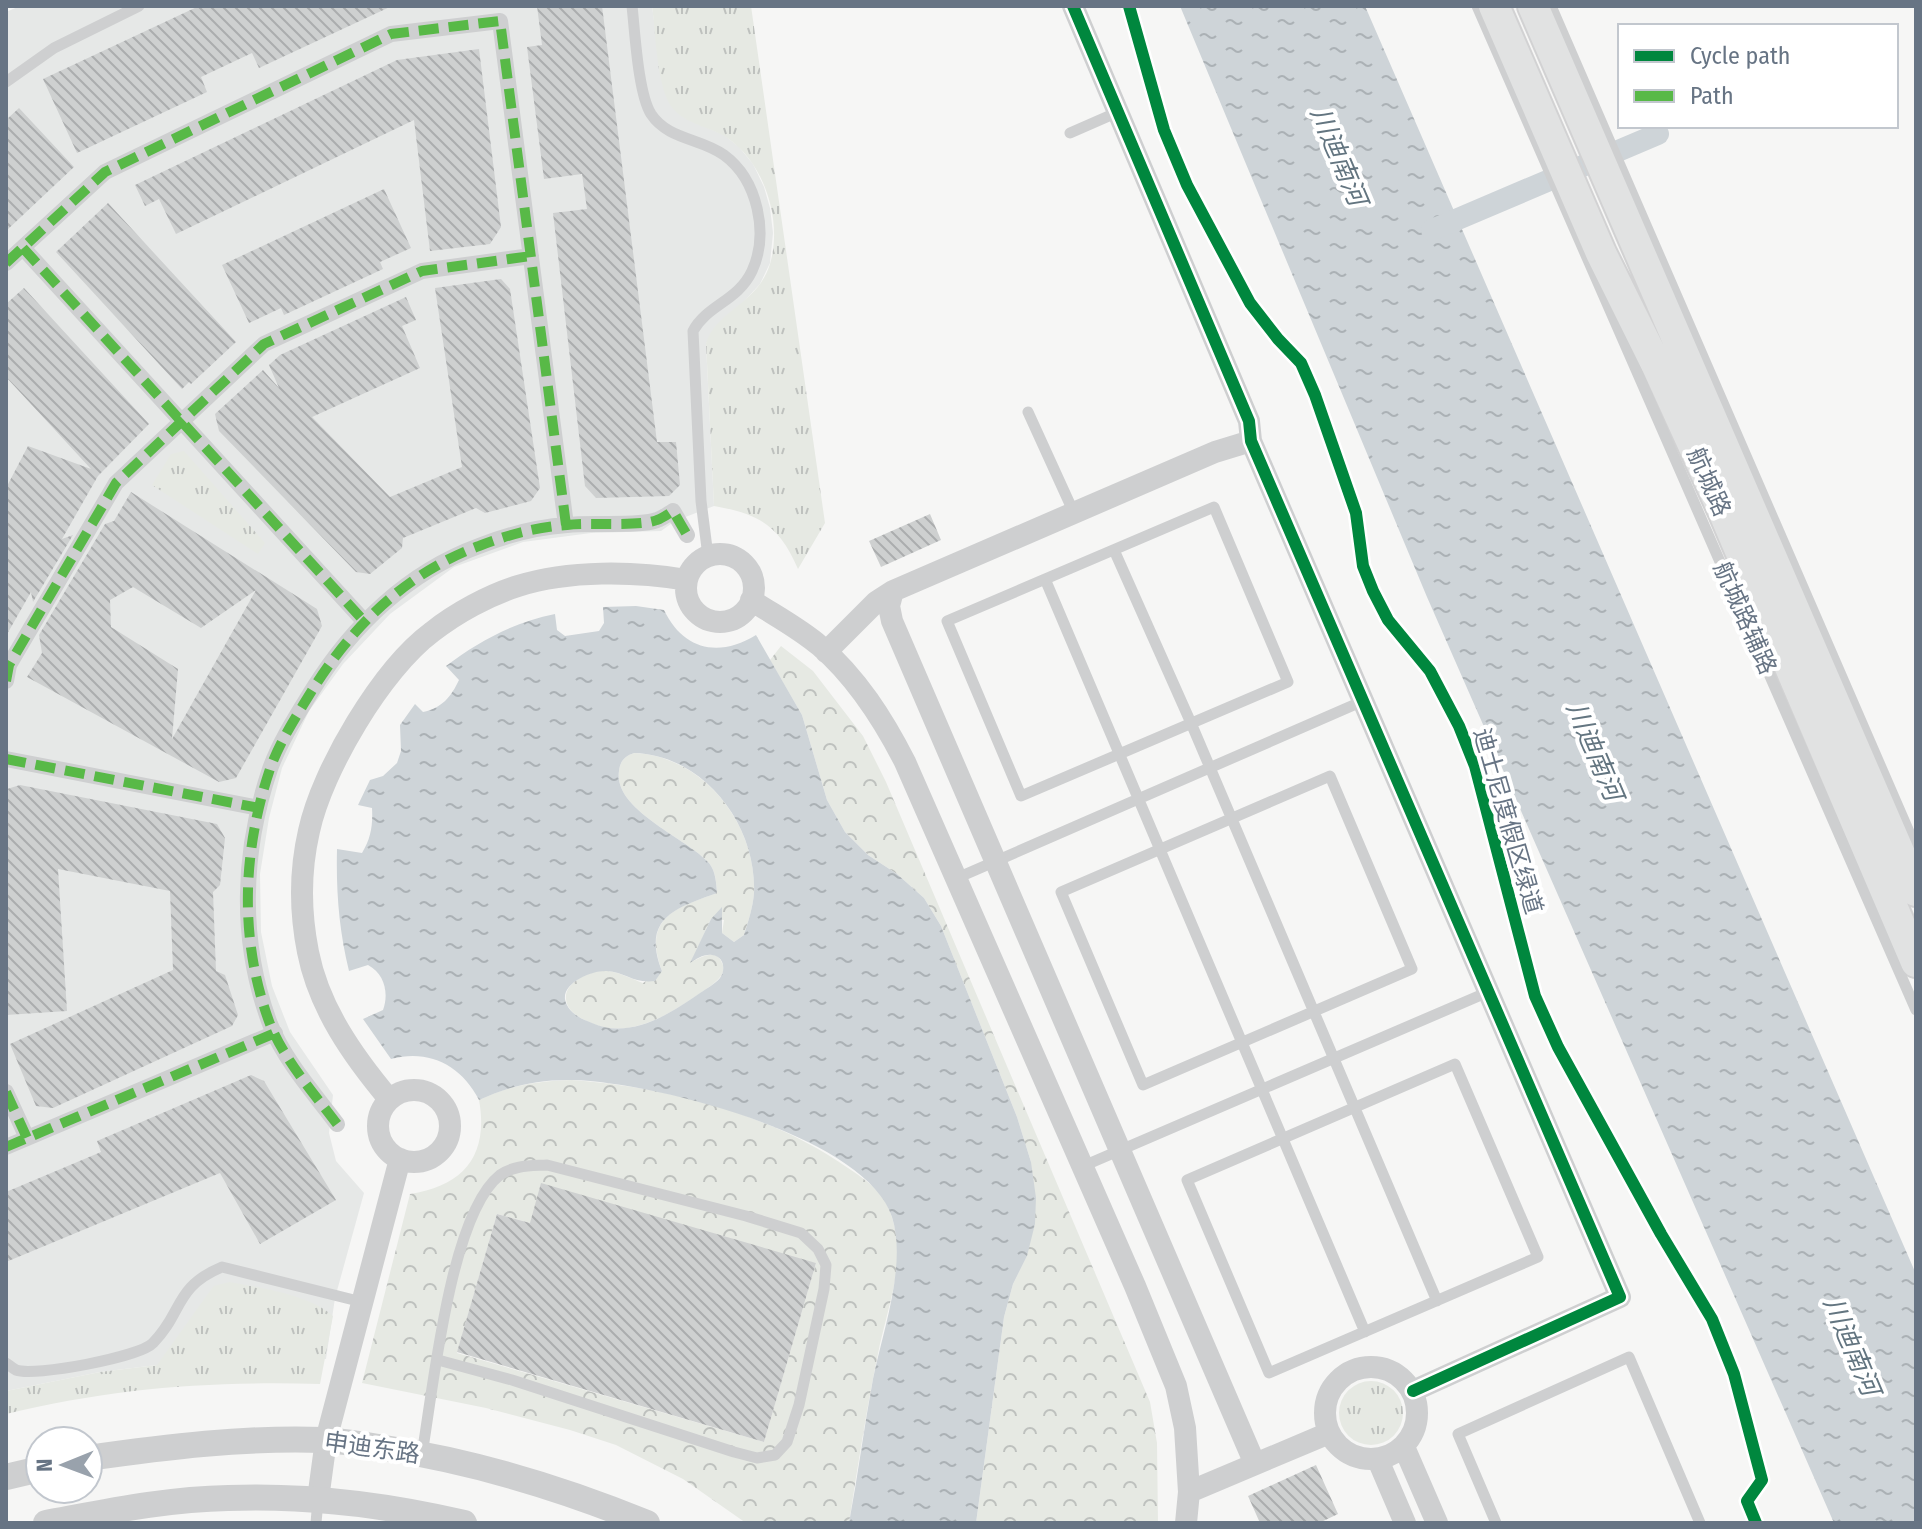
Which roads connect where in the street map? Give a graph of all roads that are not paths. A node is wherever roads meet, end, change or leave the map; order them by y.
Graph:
1 (139, 6) edge
2 (632, 6) edge
3 (1073, 6) edge
4 (1477, 6) edge
5 (1494, 6) edge
6 (1533, 6) edge
7 (1551, 6) edge
8 (6, 82) edge
9 (1579, 93) junction
10 (1531, 111) junction
11 (1118, 112) junction
12 (1070, 133) dead end
13 (1641, 236) junction
14 (23, 248) junction
15 (1594, 255) junction
16 (531, 256) junction
17 (6, 263) edge
18 (1028, 412) dead end
19 (181, 422) junction
20 (1251, 441) junction
21 (1074, 513) junction
22 (566, 525) junction
23 (687, 535) dead end
24 (1114, 550) junction
25 (708, 556) junction
26 (1045, 579) junction
27 (687, 580) junction
28 (893, 591) junction
29 (751, 600) junction
30 (364, 621) junction
31 (826, 652) junction
32 (6, 681) edge
33 (1363, 701) junction
34 (1191, 723) junction
35 (1119, 754) junction
36 (6, 759) edge
37 (1210, 768) junction
38 (1139, 799) junction
39 (259, 808) junction
40 (1232, 818) junction
41 (1916, 848) edge
42 (1160, 849) junction
43 (995, 861) junction
44 (957, 878) junction
45 (1916, 891) edge
46 (1916, 962) edge
47 (1488, 992) junction
48 (1916, 1010) edge
49 (1314, 1011) junction
50 (275, 1033) junction
51 (1244, 1042) junction
52 (1335, 1058) junction
53 (1263, 1089) junction
54 (6, 1092) edge
55 (389, 1099) junction
56 (1356, 1107) junction
57 (337, 1124) dead end
58 (27, 1138) junction
59 (1284, 1138) junction
60 (6, 1147) edge
61 (1120, 1150) junction
62 (400, 1159) junction
63 (1081, 1167) junction
64 (1437, 1301) junction
65 (362, 1302) junction
66 (1365, 1332) junction
67 (438, 1360) junction
68 (6, 1363) edge
69 (1413, 1391) junction
70 (1329, 1433) junction
71 (326, 1440) junction
72 (1404, 1447) junction
73 (422, 1455) junction
74 (104, 1456) edge
75 (1378, 1460) junction
76 (1255, 1464) junction
77 (1189, 1492) junction
78 (317, 1511) edge
79 (406, 1517) edge
80 (46, 1523) edge
81 (464, 1523) edge
82 (647, 1523) edge
83 (1186, 1523) edge
84 (1405, 1523) edge
85 (1437, 1523) edge
86 (1496, 1523) edge
87 (1700, 1523) edge

1 - 8 lane
2 - 25 lane
3 - 11 street
4 - 10 lane
5 - 10 main road, 航城路
6 - 9 main road, 航城路
7 - 9 lane
9 - 13 main road, 航城路
10 - 15 main road, 航城路
11 - 12 lane
11 - 20 street
13 - 41 lane
13 - 45 main road, 航城路
14 - 16 street
14 - 17 street
14 - 19 street
15 - 46 main road, 航城路
15 - 48 lane, 航城路辅路
16 - 19 street
16 - 22 street
18 - 21 lane
19 - 30 street
19 - 32 street
20 - 21 street
20 - 33 street
21 - 28 street
22 - 23 street
22 - 30 street
24 - 26 lane
24 - 34 lane
24 - 34 lane
25 - 27 street
25 - 29 street
26 - 35 lane
26 - 35 lane
27 - 29 street
27 - 55 street
28 - 31 street
28 - 43 street
29 - 31 street
30 - 39 street
31 - 44 street
33 - 37 lane
33 - 47 street
34 - 35 lane
34 - 37 lane
35 - 38 lane
36 - 39 street
37 - 38 lane
37 - 40 lane
38 - 42 lane
38 - 43 lane
39 - 50 street
40 - 42 lane
40 - 49 lane
40 - 49 lane
42 - 51 lane
42 - 51 lane
43 - 44 lane
43 - 61 street
44 - 63 street
47 - 52 lane
47 - 69 street
49 - 51 lane
49 - 52 lane
50 - 57 street
50 - 58 street
51 - 53 lane
52 - 53 lane
52 - 56 lane
53 - 59 lane
53 - 61 lane
54 - 58 street
55 - 62 street
55 - 62 street
56 - 59 lane
56 - 64 lane
56 - 64 lane
58 - 60 street
59 - 66 lane
59 - 66 lane
61 - 63 lane
61 - 76 street
62 - 65 street
63 - 77 street
64 - 66 lane
65 - 68 lane
65 - 71 street
67 - 67 lane
67 - 73 lane
69 - 70 street
69 - 72 street
70 - 75 street
70 - 76 street
71 - 73 street, 申迪东路
71 - 74 street, 申迪东路
71 - 78 street
72 - 75 street
72 - 85 street
73 - 82 street, 申迪东路
75 - 84 street
76 - 77 street
77 - 83 street
78 - 79 street
78 - 80 street
79 - 81 street
86 - 87 lane

